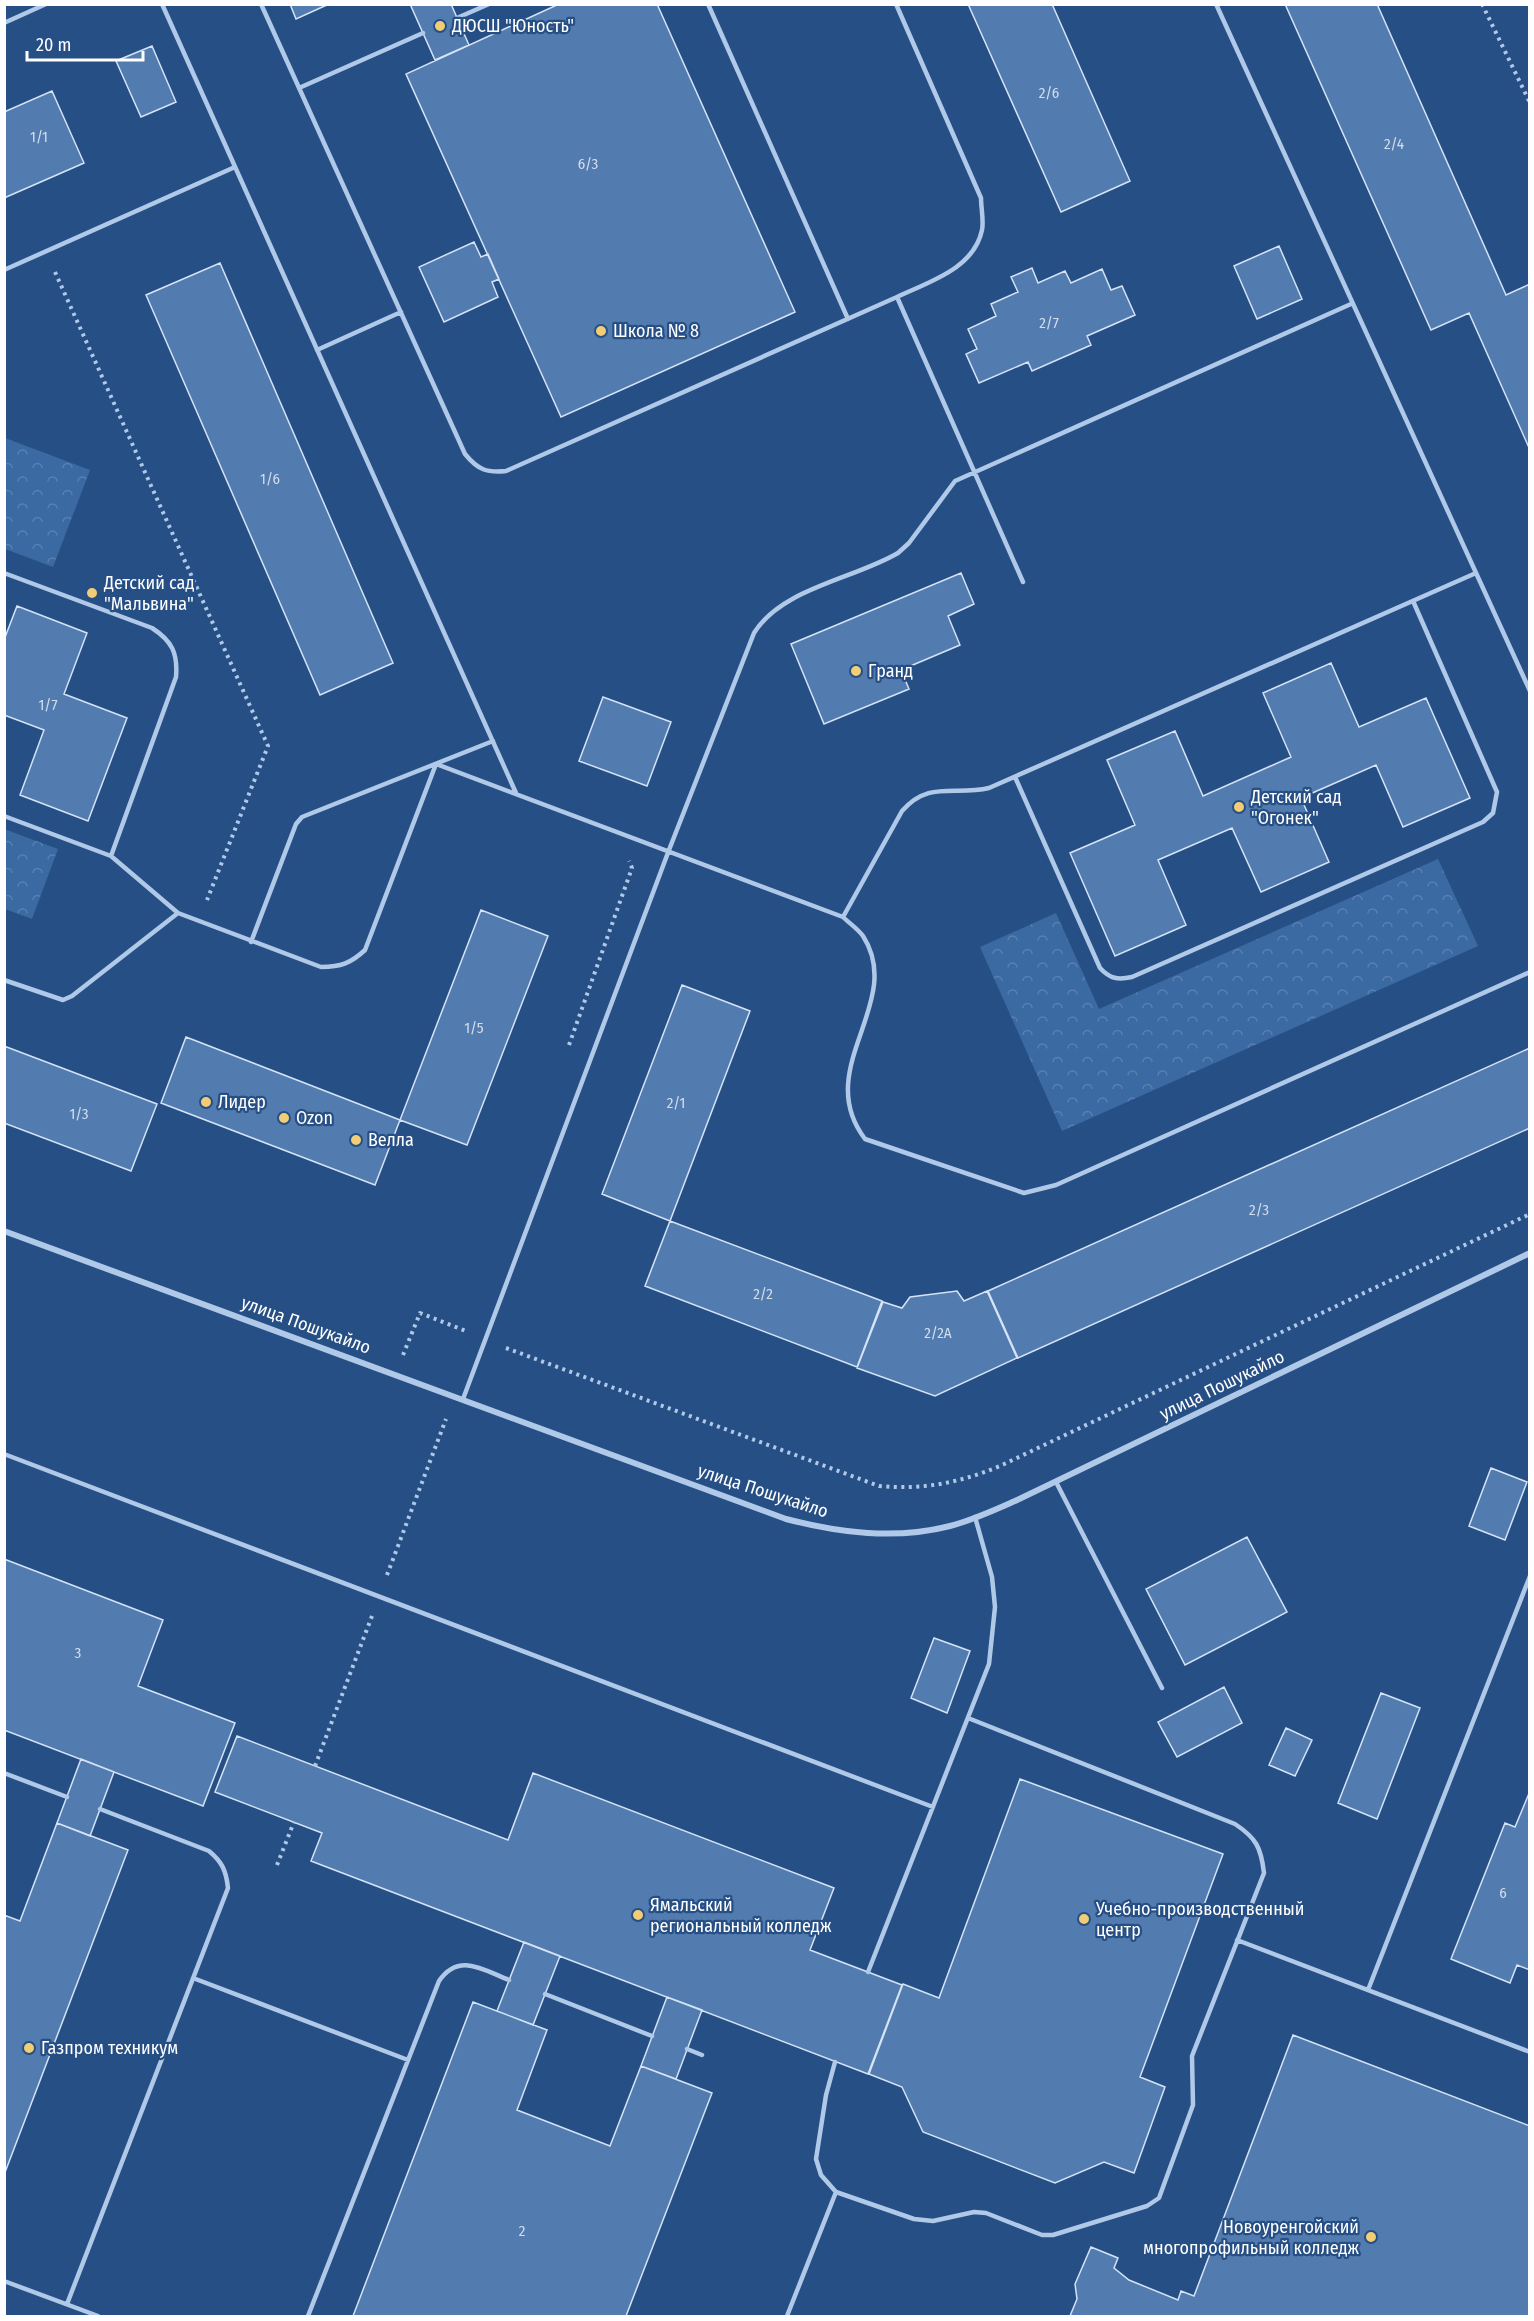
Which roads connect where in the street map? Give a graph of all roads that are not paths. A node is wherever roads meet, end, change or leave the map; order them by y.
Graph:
1 (46, 4) edge
2 (162, 4) edge
3 (261, 4) edge
4 (489, 4) edge
5 (708, 4) edge
6 (896, 4) edge
7 (1216, 4) edge
8 (458, 18) dead end
9 (4, 23) edge
10 (423, 33) dead end
11 (299, 88) junction
12 (235, 167) junction
13 (4, 270) edge
14 (897, 297) junction
15 (1351, 304) junction
16 (401, 312) junction
17 (848, 319) junction
18 (317, 350) junction
19 (974, 471) junction
20 (4, 573) edge
21 (1476, 573) junction
22 (1023, 582) dead end
23 (1413, 602) junction
24 (1530, 691) edge
25 (493, 741) junction
26 (436, 764) junction
27 (1015, 777) junction
28 (516, 793) junction
29 (4, 816) edge
30 (669, 850) junction
31 (111, 856) junction
32 (178, 913) junction
33 (843, 917) junction
34 (251, 942) junction
35 (1530, 972) edge
36 (4, 980) edge
37 (4, 1231) edge
38 (1530, 1253) edge
39 (463, 1399) junction
40 (4, 1454) edge
41 (1056, 1482) junction
42 (975, 1517) junction
43 (1530, 1576) edge
44 (1162, 1688) dead end
45 (968, 1718) junction
46 (4, 1773) edge
47 (67, 1797) dead end
48 (933, 1807) junction
49 (100, 1809) dead end
50 (1237, 1940) junction
51 (868, 1972) dead end
52 (194, 1978) junction
53 (509, 1980) dead end
54 (1368, 1990) junction
55 (545, 1994) dead end
56 (652, 2036) dead end
57 (687, 2049) dead end
58 (1530, 2052) edge
59 (702, 2055) dead end
60 (408, 2060) junction
61 (835, 2062) dead end
62 (836, 2193) junction
63 (4, 2281) edge
64 (67, 2304) junction
65 (98, 2316) edge
66 (308, 2316) edge
67 (787, 2316) edge

1 - 9 lane
2 - 12 lane
3 - 11 lane
4 - 8 lane
5 - 17 lane
6 - 14 lane
7 - 15 lane
10 - 11 lane
11 - 16 lane
12 - 13 lane
12 - 18 lane
14 - 17 lane
14 - 19 lane
15 - 19 lane
15 - 21 lane
16 - 17 lane
16 - 18 lane
18 - 25 lane
19 - 22 lane
19 - 30 lane
20 - 31 lane
21 - 23 lane
21 - 24 lane
23 - 27 lane
23 - 27 lane
25 - 26 lane
25 - 28 lane
26 - 28 lane
26 - 34 lane
26 - 34 lane
27 - 33 lane
28 - 30 lane
29 - 31 lane
30 - 33 lane
30 - 39 lane
31 - 32 lane
32 - 34 lane
32 - 36 lane
33 - 35 lane
37 - 39 street, улица Пошукайло
38 - 41 street, улица Пошукайло
39 - 42 street, улица Пошукайло
40 - 48 lane
41 - 42 street, улица Пошукайло
41 - 44 lane
42 - 45 lane
43 - 54 lane
45 - 48 lane
45 - 50 lane
46 - 47 lane
48 - 51 lane
49 - 52 lane
50 - 54 lane
50 - 62 lane
52 - 60 lane
52 - 64 lane
53 - 60 lane
54 - 58 lane
55 - 56 lane
57 - 59 lane
60 - 66 lane
61 - 62 lane
62 - 67 lane
63 - 64 lane
64 - 65 lane

